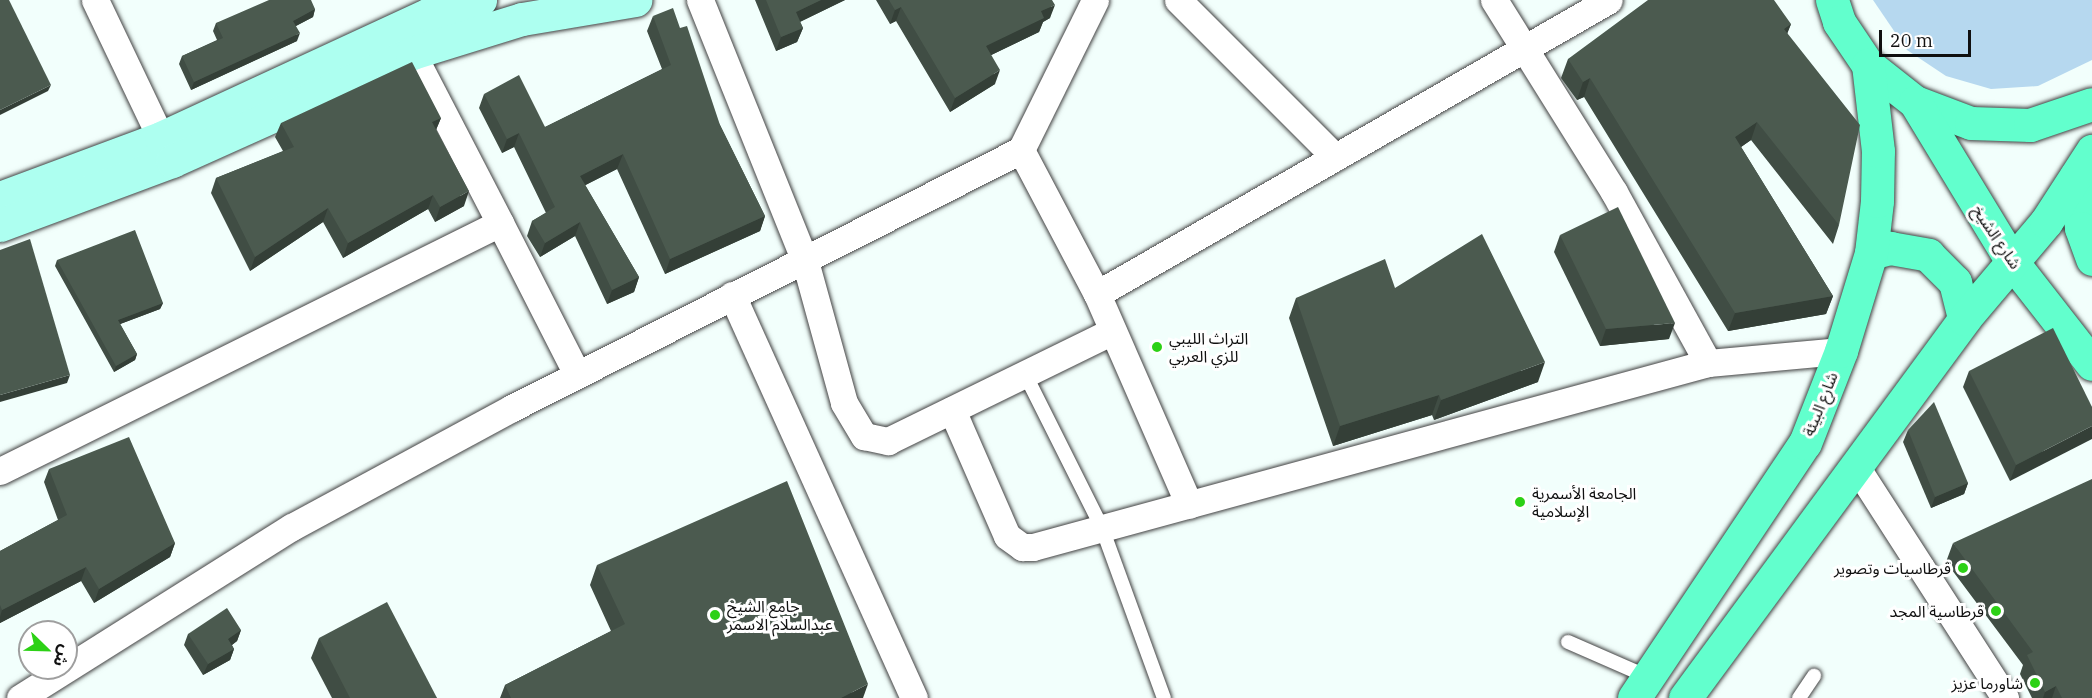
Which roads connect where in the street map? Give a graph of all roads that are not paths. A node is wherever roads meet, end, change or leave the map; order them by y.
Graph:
1 (95, 0) edge
2 (480, 0) edge
3 (635, 0) edge
4 (700, 0) edge
5 (1095, 0) edge
6 (1178, 0) edge
7 (1494, 0) edge
8 (1609, 0) edge
9 (1831, 7) edge
10 (1524, 49) junction
11 (412, 53) junction
12 (1868, 65) junction
13 (1915, 102) junction
14 (2092, 104) edge
15 (166, 149) junction
16 (1021, 150) junction
17 (1335, 157) junction
18 (2084, 164) edge
19 (0, 198) edge
20 (500, 223) junction
21 (0, 225) edge
22 (2087, 225) edge
23 (1871, 253) junction
24 (2092, 259) edge
25 (805, 261) junction
26 (2013, 263) junction
27 (1097, 294) junction
28 (732, 295) junction
29 (1964, 320) junction
30 (1113, 331) junction
31 (1841, 351) junction
32 (1708, 363) junction
33 (2092, 364) edge
34 (578, 374) junction
35 (1025, 374) junction
36 (952, 410) junction
37 (1855, 465) junction
38 (0, 471) edge
39 (1189, 505) junction
40 (1102, 528) junction
41 (1568, 642) dead end
42 (1814, 676) dead end
43 (1641, 687) edge
44 (20, 698) edge
45 (914, 698) edge
46 (1164, 698) edge
47 (1685, 698) edge
48 (1799, 698) edge
49 (2006, 698) edge

1 - 15 street
2 - 15 main road
3 - 11 main road
4 - 25 street
5 - 16 street
6 - 17 street
7 - 10 street
8 - 10 street
9 - 12 main road
10 - 17 street
10 - 32 street
11 - 15 main road
11 - 20 street
12 - 13 main road
12 - 23 main road, شارع البيئة
13 - 14 main road
13 - 26 main road, شارع الشيخ
15 - 19 main road
15 - 21 main road
16 - 25 street
16 - 27 street
17 - 27 street
18 - 22 main road
18 - 26 main road
20 - 34 street
20 - 38 street
22 - 24 main road
23 - 29 main road
23 - 31 main road, شارع البيئة
25 - 28 street
25 - 36 street
26 - 29 main road
26 - 33 main road, شارع الشيخ
27 - 30 street
28 - 34 street
28 - 45 street
29 - 37 main road
30 - 35 street
30 - 39 street
31 - 32 street
31 - 43 main road, شارع البيئة
32 - 39 street
34 - 44 street
35 - 36 street
35 - 40 lane
36 - 40 street
37 - 47 main road
37 - 49 street
39 - 40 street
40 - 46 lane
41 - 43 lane
42 - 48 lane

